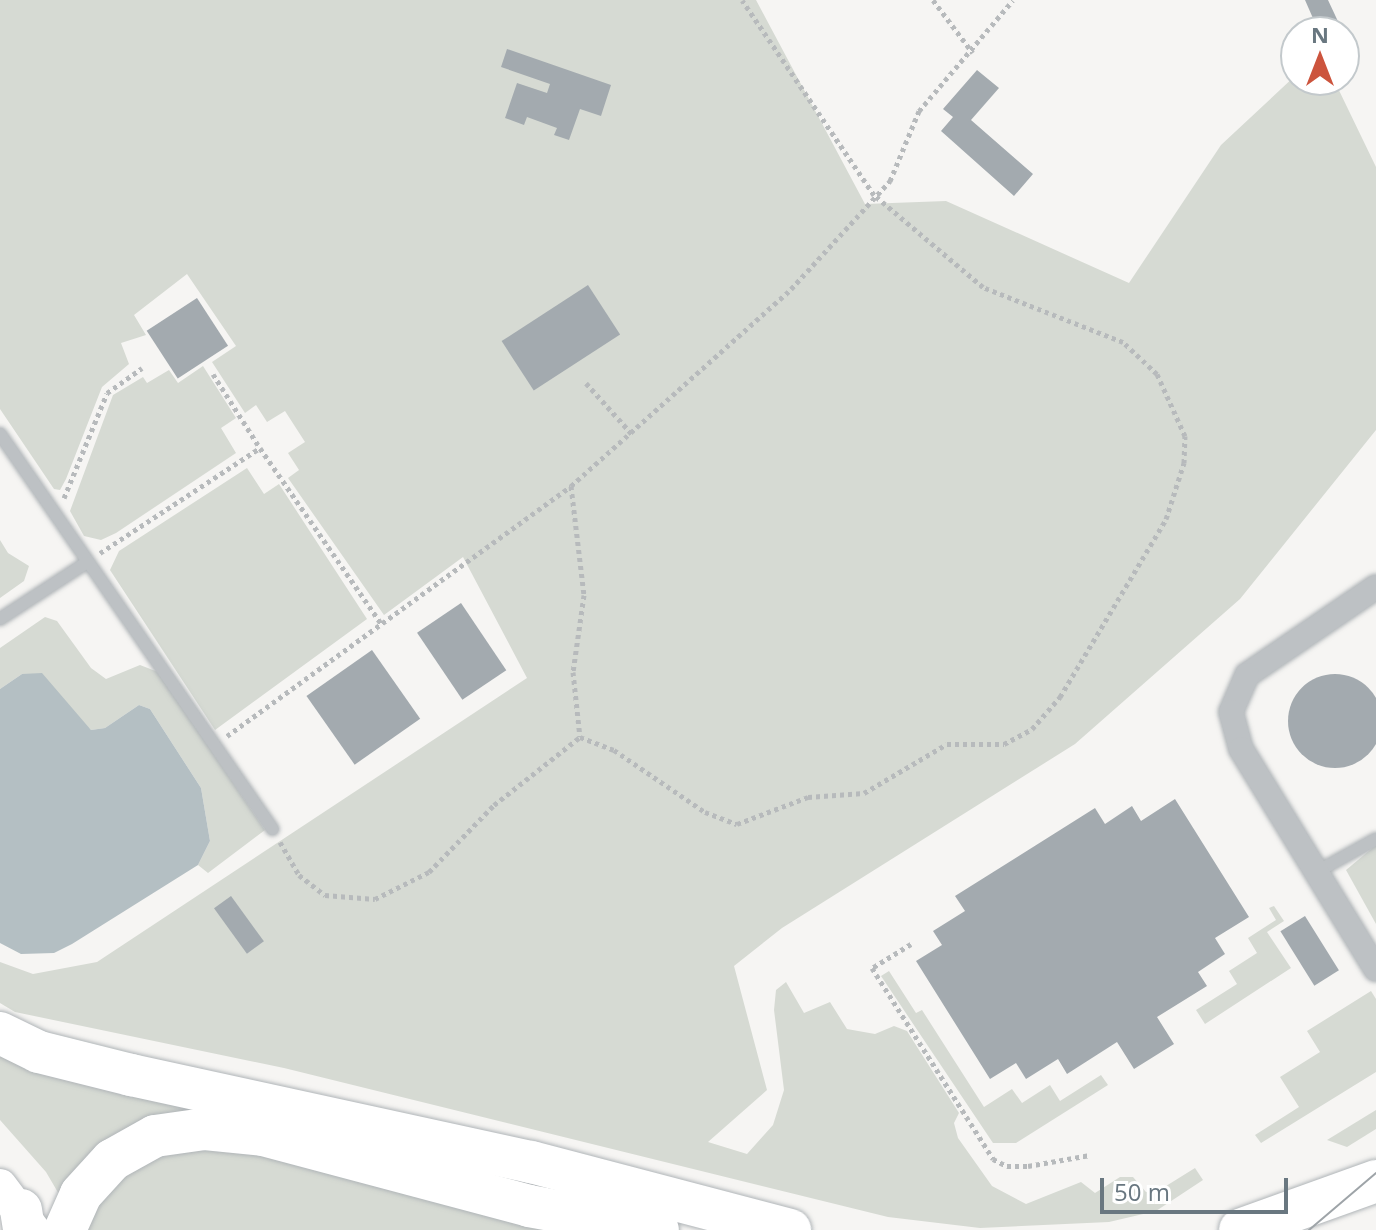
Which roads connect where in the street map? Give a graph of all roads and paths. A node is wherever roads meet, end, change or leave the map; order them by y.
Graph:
1 (742, 0) edge
2 (933, 0) edge
3 (1013, 0) edge
4 (973, 53) junction
5 (874, 195) junction
6 (142, 368) dead end
7 (213, 374) dead end
8 (586, 383) dead end
9 (0, 434) edge
10 (632, 434) junction
11 (260, 448) junction
12 (571, 486) junction
13 (56, 517) junction
14 (86, 563) junction
15 (1376, 587) edge
16 (0, 619) edge
17 (382, 625) junction
18 (580, 737) junction
19 (217, 744) junction
20 (272, 829) joint
21 (1376, 839) edge
22 (1318, 871) junction
23 (911, 944) dead end
24 (1376, 969) edge
25 (0, 1033) edge
26 (1090, 1155) dead end
27 (1376, 1181) edge
28 (65, 1230) edge
29 (658, 1230) edge
30 (790, 1230) edge
31 (1240, 1230) edge

1 - 5 path
2 - 4 path
3 - 4 path
4 - 5 path
5 - 10 path
5 - 18 path
6 - 13 path
7 - 11 path
8 - 10 path
9 - 13 lane
10 - 12 path
11 - 14 path
11 - 17 path
12 - 17 path
12 - 18 path
13 - 14 lane
14 - 16 lane
14 - 19 lane
15 - 22 street
17 - 19 path
18 - 20 path
19 - 20 lane
21 - 22 lane
22 - 24 street
23 - 26 path
25 - 30 highway
27 - 31 highway
28 - 29 highway

